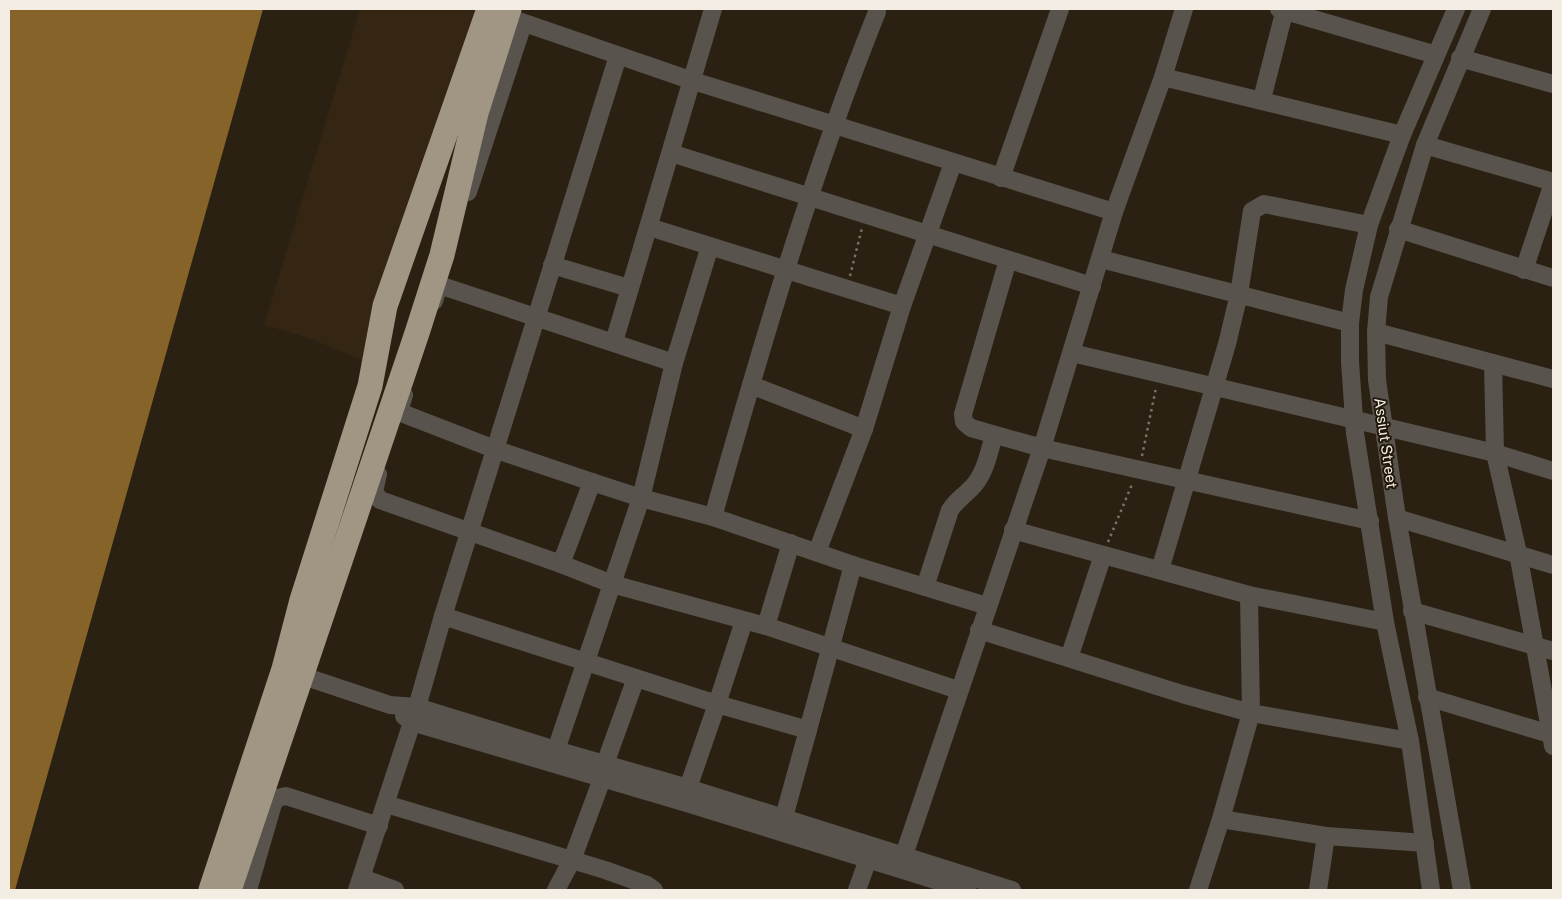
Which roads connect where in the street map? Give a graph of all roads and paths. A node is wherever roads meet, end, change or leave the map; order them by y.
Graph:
1 (712, 9) edge
2 (1060, 9) edge
3 (1184, 9) edge
4 (1283, 9) edge
5 (1456, 9) edge
6 (1482, 9) edge
7 (877, 12) dead end
8 (507, 15) edge
9 (1436, 55) junction
10 (618, 56) junction
11 (1460, 58) junction
12 (1163, 76) junction
13 (690, 80) junction
14 (1553, 84) edge
15 (1262, 99) junction
16 (833, 124) junction
17 (1402, 135) junction
18 (1425, 144) junction
19 (671, 153) junction
20 (953, 163) junction
21 (1001, 178) junction
22 (1553, 183) edge
23 (810, 196) junction
24 (1114, 212) junction
25 (866, 214) junction
26 (1369, 225) junction
27 (649, 227) junction
28 (1398, 229) junction
29 (927, 234) junction
30 (407, 244) junction
31 (710, 246) junction
32 (442, 254) junction
33 (1101, 259) junction
34 (1008, 260) junction
35 (552, 265) junction
36 (1524, 270) junction
37 (787, 271) junction
38 (1553, 278) edge
39 (439, 285) junction
40 (1092, 286) junction
41 (629, 288) junction
42 (846, 289) junction
43 (1354, 290) junction
44 (1239, 294) junction
45 (1379, 297) junction
46 (385, 306) junction
47 (902, 306) junction
48 (535, 318) junction
49 (1350, 323) junction
50 (417, 332) junction
51 (1376, 332) junction
52 (614, 342) junction
53 (1072, 353) junction
54 (674, 362) junction
55 (1493, 363) junction
56 (1160, 373) junction
57 (1553, 379) edge
58 (751, 385) junction
59 (1215, 387) junction
60 (399, 412) junction
61 (1354, 421) junction
62 (1383, 428) junction
63 (864, 429) junction
64 (994, 435) junction
65 (1042, 448) junction
66 (497, 450) junction
67 (1495, 454) junction
68 (1139, 469) junction
69 (1553, 471) edge
70 (1188, 479) junction
71 (592, 482) junction
72 (641, 498) junction
73 (713, 517) junction
74 (1397, 518) junction
75 (1370, 521) junction
76 (1013, 530) junction
77 (470, 532) junction
78 (791, 543) junction
79 (816, 552) junction
80 (1518, 553) junction
81 (1103, 555) junction
82 (561, 564) junction
83 (853, 564) junction
84 (1553, 565) edge
85 (1160, 570) junction
86 (612, 584) junction
87 (925, 587) junction
88 (1249, 594) junction
89 (987, 606) junction
90 (1412, 611) junction
91 (443, 616) junction
92 (744, 621) junction
93 (1384, 622) junction
94 (766, 626) junction
95 (979, 630) junction
96 (1535, 646) junction
97 (831, 648) junction
98 (1553, 651) edge
99 (1068, 658) junction
100 (587, 662) junction
101 (293, 673) junction
102 (636, 678) junction
103 (958, 690) junction
104 (1427, 697) junction
105 (717, 704) junction
106 (1250, 713) junction
107 (414, 714) junction
108 (808, 730) junction
109 (1552, 738) edge
110 (1410, 741) junction
111 (556, 750) junction
112 (603, 772) junction
113 (688, 788) junction
114 (386, 804) junction
115 (784, 817) junction
116 (1221, 819) junction
117 (379, 826) junction
118 (1326, 836) junction
119 (1425, 843) junction
120 (871, 852) junction
121 (904, 854) junction
122 (572, 860) junction
123 (359, 884) edge
124 (211, 890) edge
125 (229, 890) edge
126 (248, 890) edge
127 (395, 890) edge
128 (556, 890) edge
129 (654, 890) edge
130 (857, 890) edge
131 (967, 890) edge
132 (1012, 890) edge
133 (1198, 890) edge
134 (1318, 890) edge
135 (1431, 890) edge
136 (1462, 890) edge

1 - 13 street
2 - 21 street
3 - 12 street
4 - 9 street
4 - 15 street
5 - 9 street, Assiut Street
6 - 11 street, Assiut Street
7 - 16 street
8 - 10 street
8 - 30 highway
8 - 32 highway
8 - 39 street
9 - 17 street, Assiut Street
10 - 13 street
10 - 35 street
11 - 14 street
11 - 18 street, Assiut Street
12 - 15 street
12 - 24 street
13 - 16 street
13 - 19 street
15 - 17 street
16 - 20 street
16 - 23 street
17 - 26 street, Assiut Street
18 - 22 street
18 - 28 street, Assiut Street
19 - 23 street
19 - 27 street
20 - 21 street
20 - 29 street
21 - 24 street
22 - 36 street
23 - 25 street
23 - 37 street
24 - 33 street
25 - 29 street
25 - 42 path
26 - 43 street, Assiut Street
26 - 44 street
27 - 31 street
27 - 41 street
28 - 36 street
28 - 45 street, Assiut Street
29 - 34 street
29 - 47 street
30 - 32 highway
30 - 46 highway
31 - 37 street
31 - 54 street
32 - 50 highway
33 - 40 street
33 - 44 street
34 - 40 street
34 - 64 street
35 - 41 street
35 - 48 street
36 - 38 street
37 - 42 street
37 - 58 street
39 - 48 street
39 - 60 street
40 - 53 street
41 - 52 street
42 - 47 street
43 - 45 street
43 - 49 street, Assiut Street
44 - 49 street
44 - 59 street
45 - 51 street, Assiut Street
46 - 50 highway
46 - 101 highway
47 - 63 street
48 - 52 street
48 - 66 street
49 - 61 street, Assiut Street
50 - 101 highway
51 - 55 street
51 - 62 street, Assiut Street
52 - 54 street
53 - 56 street
53 - 65 street
54 - 72 street
55 - 57 street
55 - 67 street
56 - 59 street
56 - 68 path
58 - 63 street
58 - 73 street
59 - 61 street
59 - 70 street
60 - 66 street
60 - 77 street
61 - 62 street
61 - 75 street, Assiut Street
62 - 67 street
62 - 74 street, Assiut Street
63 - 79 street
64 - 65 street
64 - 87 street
65 - 68 street
65 - 76 street
66 - 71 street
66 - 77 street
67 - 69 street
67 - 80 street
68 - 70 street
68 - 81 path
70 - 75 street
70 - 85 street
71 - 72 street
71 - 82 street
72 - 73 street
72 - 86 street
73 - 78 street
74 - 80 street
74 - 90 street, Assiut Street
75 - 93 street, Assiut Street
76 - 81 street
76 - 89 street
77 - 82 street
77 - 91 street
78 - 79 street
78 - 94 street
79 - 83 street
80 - 84 street
80 - 96 street
81 - 85 street
81 - 99 street
82 - 86 street
83 - 87 street
83 - 97 street
85 - 88 street
86 - 92 street
86 - 100 street
87 - 89 street
88 - 93 street
88 - 106 street
89 - 95 street
90 - 96 street
90 - 104 street, Assiut Street
91 - 100 street
91 - 107 street
92 - 94 street
92 - 105 street
93 - 110 street, Assiut Street
94 - 97 street
95 - 99 street
95 - 103 street
96 - 98 street
96 - 109 street
97 - 103 street
97 - 108 street
99 - 106 street
100 - 102 street
100 - 111 street
101 - 107 street
101 - 124 highway
101 - 125 highway
102 - 105 street
102 - 112 street
103 - 121 street
104 - 109 street
104 - 136 street, Assiut Street
105 - 108 street
105 - 113 street
106 - 110 street
106 - 116 street
107 - 111 street
107 - 112 street
107 - 114 street
108 - 115 street
110 - 119 street, Assiut Street
111 - 112 street
112 - 113 street
112 - 120 street
112 - 122 street
113 - 115 street
114 - 117 street
114 - 122 street
115 - 120 street
116 - 118 street
116 - 133 street
117 - 123 street
117 - 126 street
118 - 119 street
118 - 134 street
119 - 135 street, Assiut Street
120 - 121 street
120 - 130 street
120 - 131 street
121 - 132 street
122 - 128 street
122 - 129 street
123 - 127 street

